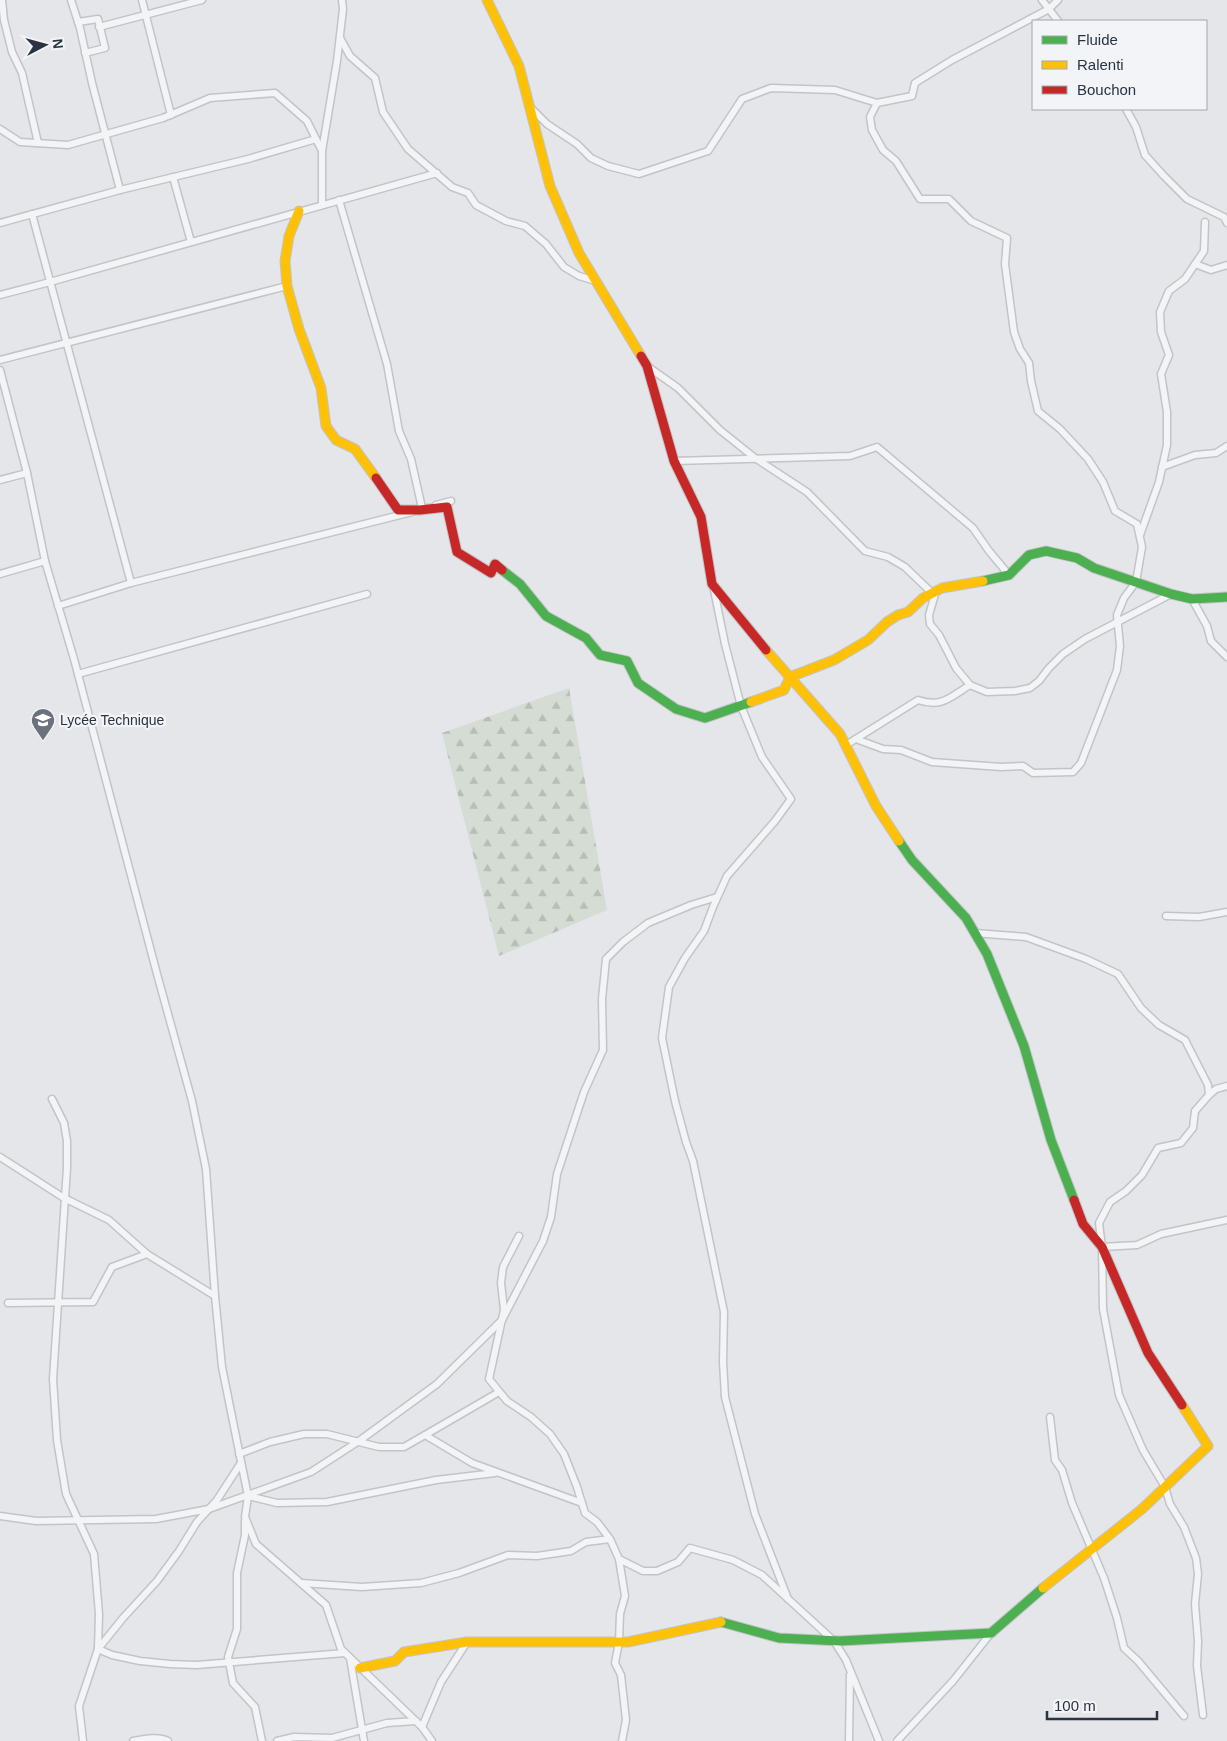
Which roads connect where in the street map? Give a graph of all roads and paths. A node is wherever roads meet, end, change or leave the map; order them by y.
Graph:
1 (2, 0) edge
2 (70, 0) edge
3 (142, 0) edge
4 (202, 0) edge
5 (342, 0) edge
6 (487, 0) edge
7 (1042, 0) edge
8 (1058, 0) edge
9 (1050, 9) junction
10 (146, 15) junction
11 (1057, 20) edge
12 (78, 22) junction
13 (99, 27) junction
14 (340, 38) junction
15 (85, 52) junction
16 (877, 103) junction
17 (530, 106) junction
18 (1127, 110) edge
19 (171, 114) junction
20 (0, 129) edge
21 (105, 135) junction
22 (316, 139) junction
23 (38, 143) junction
24 (322, 151) junction
25 (437, 173) junction
26 (173, 177) junction
27 (120, 190) junction
28 (339, 200) junction
29 (322, 205) junction
30 (299, 211) junction
31 (32, 214) junction
32 (1206, 222) dead end
33 (0, 223) edge
34 (1227, 223) edge
35 (191, 242) junction
36 (1195, 264) junction
37 (1227, 265) edge
38 (596, 281) junction
39 (50, 282) junction
40 (287, 286) junction
41 (0, 294) edge
42 (66, 342) junction
43 (0, 360) edge
44 (647, 366) junction
45 (0, 370) edge
46 (1227, 446) edge
47 (755, 458) junction
48 (674, 461) junction
49 (1162, 467) junction
50 (27, 473) junction
51 (0, 480) edge
52 (451, 501) dead end
53 (421, 509) junction
54 (1140, 537) junction
55 (45, 561) junction
56 (0, 574) edge
57 (1009, 575) junction
58 (1136, 582) junction
59 (132, 583) junction
60 (712, 584) junction
61 (934, 592) junction
62 (367, 594) dead end
63 (1171, 594) junction
64 (1227, 597) edge
65 (1192, 599) junction
66 (58, 606) junction
67 (1119, 622) junction
68 (1227, 657) edge
69 (78, 674) junction
70 (790, 677) junction
71 (970, 685) junction
72 (741, 706) junction
73 (856, 739) junction
74 (846, 745) junction
75 (717, 897) junction
76 (1227, 912) edge
77 (1166, 916) dead end
78 (974, 933) junction
79 (1227, 1086) edge
80 (1209, 1095) junction
81 (52, 1099) dead end
82 (0, 1157) edge
83 (64, 1198) junction
84 (1227, 1220) edge
85 (519, 1236) dead end
86 (1102, 1247) junction
87 (147, 1254) junction
88 (215, 1296) junction
89 (57, 1302) junction
90 (8, 1303) dead end
91 (502, 1320) junction
92 (499, 1392) junction
93 (1050, 1417) dead end
94 (425, 1435) junction
95 (359, 1441) junction
96 (239, 1454) junction
97 (241, 1463) junction
98 (496, 1473) junction
99 (1165, 1487) junction
100 (248, 1496) junction
101 (582, 1503) junction
102 (209, 1509) junction
103 (0, 1516) edge
104 (245, 1517) junction
105 (78, 1520) junction
106 (610, 1539) junction
107 (1092, 1549) junction
108 (619, 1559) junction
109 (301, 1583) junction
110 (788, 1599) junction
111 (991, 1633) junction
112 (834, 1641) junction
113 (467, 1642) junction
114 (619, 1642) junction
115 (98, 1649) junction
116 (348, 1655) junction
117 (229, 1661) junction
118 (360, 1668) junction
119 (850, 1670) junction
120 (1202, 1715) dead end
121 (1184, 1716) dead end
122 (416, 1721) junction
123 (422, 1727) junction
124 (362, 1729) junction
125 (332, 1740) edge
126 (83, 1741) edge
127 (133, 1741) edge
128 (168, 1741) edge
129 (262, 1741) edge
130 (278, 1741) edge
131 (364, 1741) edge
132 (432, 1741) edge
133 (622, 1741) edge
134 (849, 1741) edge
135 (879, 1741) edge
136 (897, 1741) edge

1 - 23 street
2 - 12 street
3 - 10 street
4 - 10 street
5 - 14 street
6 - 17 street
7 - 9 street
8 - 9 street
9 - 11 street
9 - 16 street
10 - 13 street
10 - 19 street
12 - 13 street
12 - 15 street
13 - 15 street
14 - 24 street
14 - 25 street
15 - 21 street
16 - 17 street
16 - 54 street
17 - 38 street
18 - 34 street
19 - 21 street
19 - 22 street
20 - 23 street
21 - 23 street
21 - 27 street
22 - 24 street
22 - 26 street
24 - 29 street
25 - 28 street
25 - 38 street
26 - 27 street
26 - 35 street
27 - 31 street
28 - 29 street
28 - 53 street
29 - 30 street
30 - 35 street
30 - 40 street
31 - 33 street
31 - 39 street
32 - 36 street
35 - 39 street
36 - 37 street
36 - 49 street
38 - 44 street
39 - 41 street
39 - 42 street
40 - 42 street
40 - 53 street
42 - 43 street
42 - 59 street
44 - 47 street
44 - 48 street
45 - 50 street
46 - 49 street
47 - 48 street
47 - 57 street
47 - 61 street
48 - 60 street
49 - 54 street
50 - 51 street
50 - 55 street
52 - 53 street
53 - 59 street
53 - 72 street
54 - 58 street
55 - 56 street
55 - 66 street
57 - 58 street
57 - 61 street
58 - 63 street
58 - 67 street
59 - 66 street
60 - 70 street
60 - 72 street
61 - 70 street
61 - 71 street
62 - 69 street
63 - 65 street
63 - 67 street
64 - 65 street
65 - 68 street
66 - 69 street
67 - 71 street
67 - 73 street
69 - 88 street
70 - 72 street
70 - 74 street
71 - 73 street
72 - 75 street
73 - 74 street
74 - 78 street
75 - 91 street
75 - 110 street
76 - 77 street
78 - 80 street
78 - 86 street
79 - 80 street
80 - 86 street
81 - 83 street
82 - 83 street
83 - 87 street
83 - 89 street
84 - 86 street
85 - 91 street
86 - 99 street
86 - 99 street
87 - 88 street
87 - 89 street
88 - 96 street
89 - 90 street
89 - 105 street
91 - 92 street
91 - 95 street
92 - 94 street
92 - 101 street
93 - 107 street
94 - 95 street
94 - 98 street
95 - 96 street
95 - 100 street
96 - 97 street
97 - 100 street
97 - 102 street
98 - 100 street
98 - 101 street
99 - 107 street
99 - 120 street
100 - 102 street
100 - 104 street
101 - 106 street
102 - 105 street
102 - 115 street
103 - 105 street
104 - 109 street
104 - 117 street
105 - 115 street
106 - 108 street
106 - 109 street
107 - 111 street
107 - 121 street
108 - 110 street
108 - 114 street
109 - 116 street
110 - 112 street
111 - 112 street
111 - 136 street
112 - 114 street
112 - 119 street
113 - 114 street
113 - 118 street
113 - 123 street
114 - 133 street
115 - 117 street
115 - 126 street
116 - 117 street
116 - 118 street
116 - 124 street
117 - 129 street
118 - 122 street
119 - 134 street
119 - 135 street
122 - 123 street
122 - 124 street
123 - 132 street
124 - 125 street
124 - 131 street
125 - 130 street
127 - 128 street

